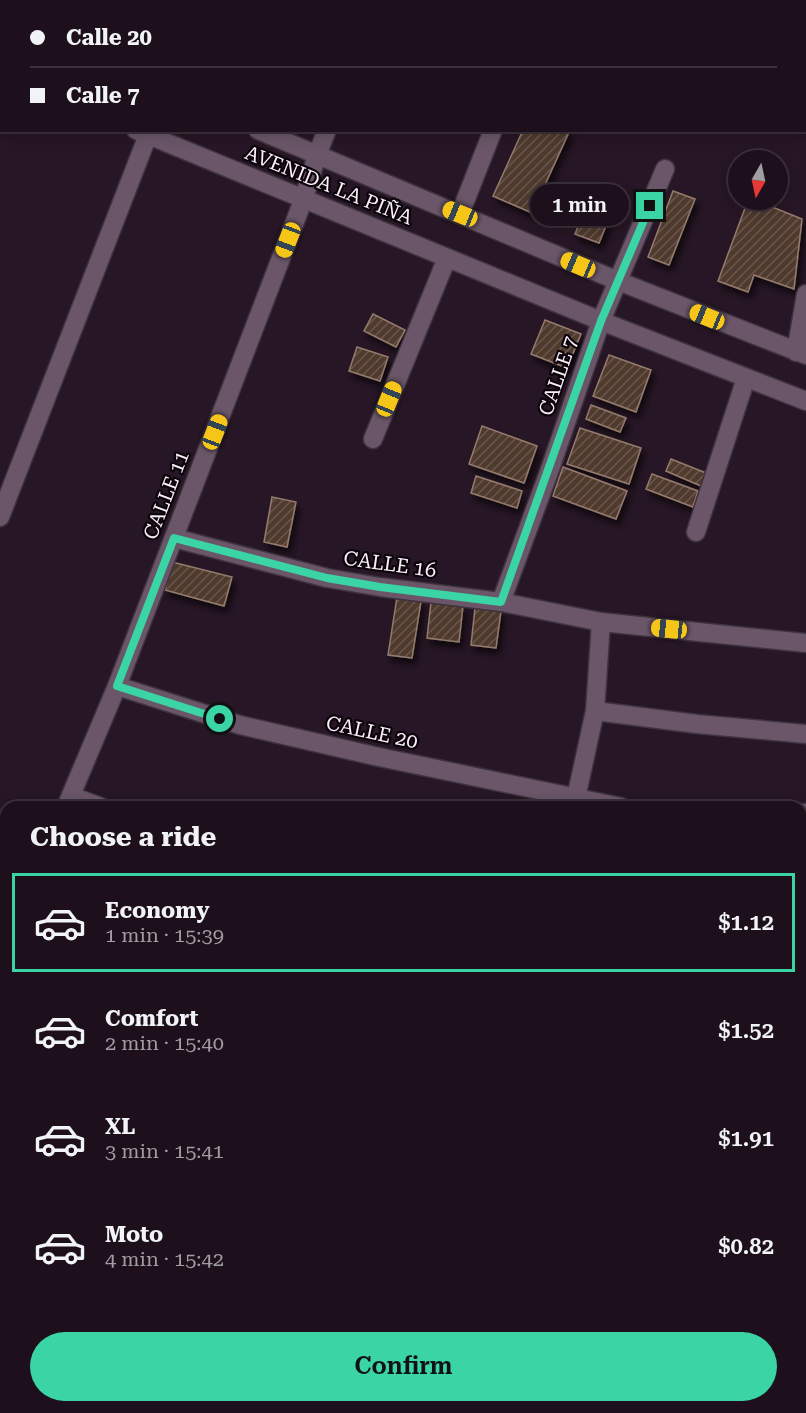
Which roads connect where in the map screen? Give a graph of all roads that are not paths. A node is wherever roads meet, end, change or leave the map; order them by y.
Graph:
1 (263, 132) edge
2 (326, 132) edge
3 (492, 132) edge
4 (142, 133) edge
5 (317, 155) junction
6 (665, 169) dead end
7 (304, 198) junction
8 (460, 214) junction
9 (447, 258) junction
10 (618, 281) junction
11 (806, 294) edge
12 (601, 321) junction
13 (801, 354) edge
14 (746, 378) junction
15 (806, 401) edge
16 (373, 439) dead end
17 (0, 517) edge
18 (696, 532) dead end
19 (174, 538) junction
20 (501, 602) junction
21 (601, 622) junction
22 (806, 643) edge
23 (117, 686) junction
24 (595, 711) junction
25 (806, 734) edge
26 (68, 801) edge
27 (571, 801) edge
28 (575, 801) edge

1 - 5 street, AVENIDA LA PIÑA
2 - 5 street
3 - 8 street
4 - 7 street, AVENIDA LA PIÑA
4 - 17 street
5 - 7 street, CALLE 11
5 - 8 street, AVENIDA LA PIÑA
6 - 10 street, CALLE 7
7 - 9 street, AVENIDA LA PIÑA
7 - 19 street, CALLE 11
8 - 10 street, AVENIDA LA PIÑA
9 - 12 street, AVENIDA LA PIÑA
9 - 16 street
10 - 12 street, CALLE 7
10 - 13 street, AVENIDA LA PIÑA
11 - 13 street
12 - 14 street, AVENIDA LA PIÑA
12 - 20 street, CALLE 7
14 - 15 street, AVENIDA LA PIÑA
14 - 18 street
19 - 20 street, CALLE 16
19 - 23 street, CALLE 11
20 - 21 street, CALLE 16
21 - 22 street, CALLE 16
21 - 24 street
23 - 26 street, CALLE 11
23 - 27 street, CALLE 20
24 - 25 street
24 - 28 street

